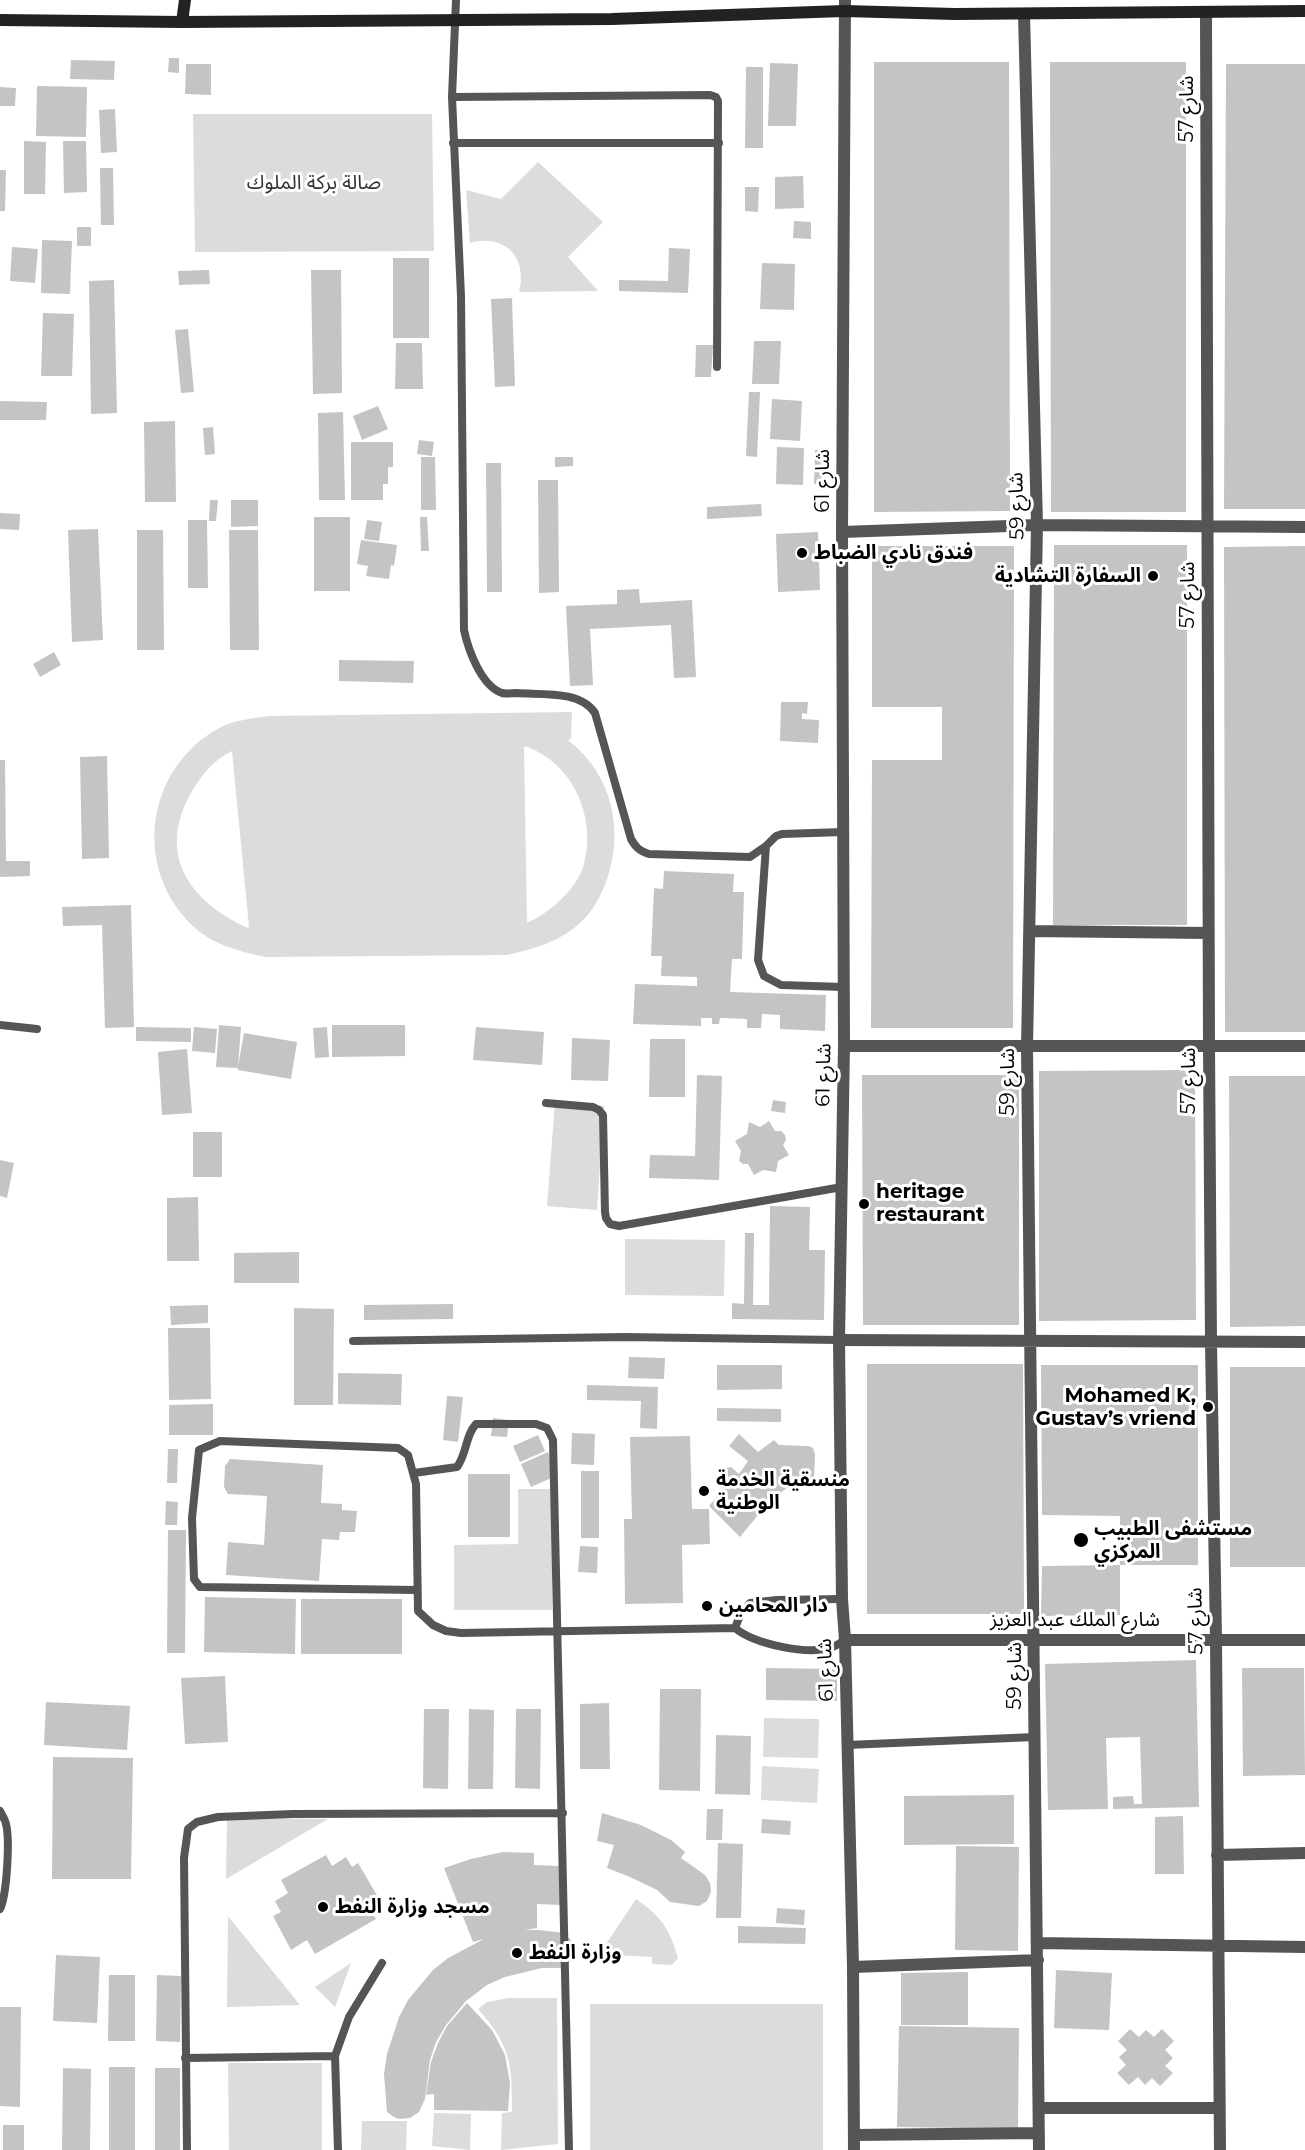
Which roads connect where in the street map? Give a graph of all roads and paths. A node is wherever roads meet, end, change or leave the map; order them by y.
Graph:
1 (185, 0) edge
2 (456, 0) edge
3 (844, 5) edge
4 (1305, 11) edge
5 (1206, 12) junction
6 (1024, 14) junction
7 (456, 19) junction
8 (0, 20) edge
9 (182, 22) junction
10 (452, 97) junction
11 (453, 143) junction
12 (719, 143) junction
13 (717, 367) dead end
14 (1037, 525) junction
15 (1207, 527) junction
16 (1305, 527) edge
17 (842, 532) junction
18 (843, 832) junction
19 (766, 846) junction
20 (1030, 931) junction
21 (1208, 933) junction
22 (843, 987) junction
23 (0, 1025) edge
24 (37, 1029) dead end
25 (843, 1046) junction
26 (1209, 1046) junction
27 (1305, 1046) edge
28 (1027, 1047) junction
29 (546, 1102) dead end
30 (842, 1187) junction
31 (839, 1340) junction
32 (353, 1341) dead end
33 (1030, 1342) junction
34 (1210, 1342) junction
35 (1305, 1342) edge
36 (414, 1473) junction
37 (417, 1590) junction
38 (842, 1599) junction
39 (735, 1628) junction
40 (556, 1631) junction
41 (1034, 1639) junction
42 (1216, 1639) junction
43 (845, 1640) junction
44 (1305, 1640) edge
45 (1035, 1737) junction
46 (847, 1745) junction
47 (0, 1811) edge
48 (563, 1813) junction
49 (1305, 1853) edge
50 (1217, 1855) junction
51 (0, 1909) edge
52 (1037, 1943) junction
53 (1217, 1945) junction
54 (1305, 1947) edge
55 (1038, 1960) junction
56 (382, 1963) dead end
57 (853, 1967) junction
58 (335, 2056) junction
59 (185, 2058) junction
60 (1040, 2108) junction
61 (1219, 2108) junction
62 (1039, 2133) junction
63 (854, 2135) junction
64 (187, 2150) edge
65 (338, 2150) edge
66 (569, 2150) edge
67 (854, 2150) edge
68 (1039, 2150) edge
69 (1220, 2150) edge

1 - 9 main road
2 - 7 lane
3 - 6 main road
3 - 7 main road
3 - 17 street, شارع 61
4 - 5 main road
5 - 6 main road
5 - 15 street, شارع 57
6 - 14 street, شارع 59
7 - 9 main road
7 - 10 lane
8 - 9 main road
10 - 11 lane
10 - 12 lane
11 - 12 lane
11 - 19 lane
12 - 13 lane
14 - 15 street
14 - 17 street
14 - 20 street, شارع 59
15 - 16 street
15 - 21 street, شارع 57
17 - 18 street, شارع 61
18 - 19 lane
18 - 22 street, شارع 61
19 - 22 lane
20 - 21 street
20 - 28 street, شارع 59
21 - 26 street, شارع 57
22 - 25 street, شارع 61
23 - 24 lane
25 - 28 street
25 - 30 street, شارع 61
26 - 27 street
26 - 28 street
26 - 34 street, شارع 57
28 - 33 street, شارع 59
29 - 30 lane
30 - 31 street, شارع 61
31 - 32 lane
31 - 33 street
31 - 38 street, شارع 61
33 - 34 street
33 - 41 street, شارع 59
34 - 35 street
34 - 42 street, شارع 57
36 - 37 lane
36 - 37 lane
36 - 40 lane
37 - 40 lane
38 - 39 lane
38 - 43 street, شارع 61
39 - 40 lane
39 - 43 lane
40 - 48 lane
41 - 42 street, شارع الملك عبد العزيز
41 - 43 street, شارع الملك عبد العزيز
41 - 45 street, شارع 59
42 - 44 street, شارع الملك عبد العزيز
42 - 50 street, شارع 57
43 - 46 street, شارع 61
45 - 46 lane
45 - 52 street, شارع 59
46 - 57 street, شارع 61
47 - 51 lane
48 - 59 lane
48 - 66 lane
49 - 50 street
50 - 53 street, شارع 57
52 - 53 street
52 - 55 street, شارع 59
53 - 54 street
53 - 61 street, شارع 57
55 - 57 street
55 - 60 street, شارع 59
56 - 58 lane
57 - 63 street, شارع 61
58 - 59 lane
58 - 65 lane
59 - 64 lane
60 - 61 street
60 - 62 street, شارع 59
61 - 69 street, شارع 57
62 - 63 street
62 - 68 street, شارع 59
63 - 67 street, شارع 61

